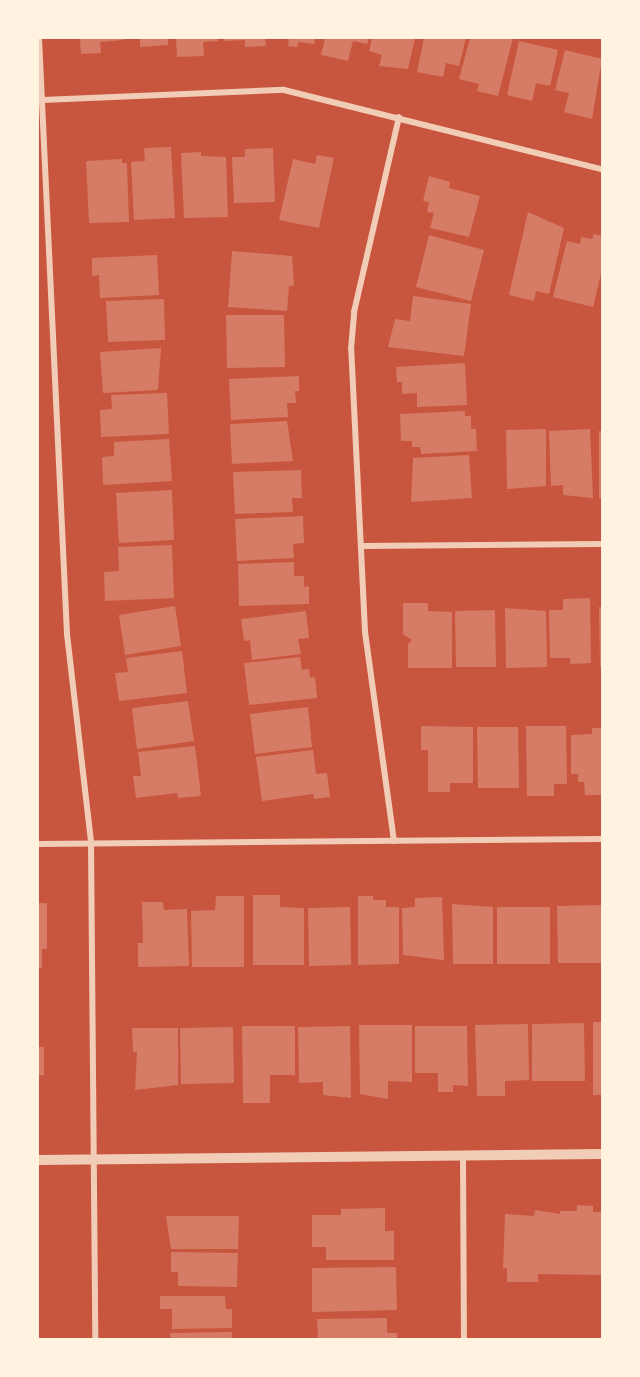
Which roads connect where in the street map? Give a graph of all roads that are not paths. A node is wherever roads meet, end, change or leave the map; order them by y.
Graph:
1 (39, 38) edge
2 (42, 100) junction
3 (399, 117) junction
4 (603, 169) edge
5 (603, 544) edge
6 (361, 546) junction
7 (603, 839) edge
8 (394, 841) junction
9 (91, 843) junction
10 (38, 844) edge
11 (603, 1155) edge
12 (463, 1156) junction
13 (93, 1159) junction
14 (38, 1160) edge
15 (95, 1340) edge
16 (464, 1340) edge

1 - 2 street
2 - 3 street
2 - 9 street
3 - 4 street
3 - 6 street
5 - 6 street
6 - 8 street
7 - 8 street
8 - 9 street
9 - 10 street
9 - 13 street
11 - 12 street
12 - 13 street
12 - 16 street
13 - 14 street
13 - 15 street

